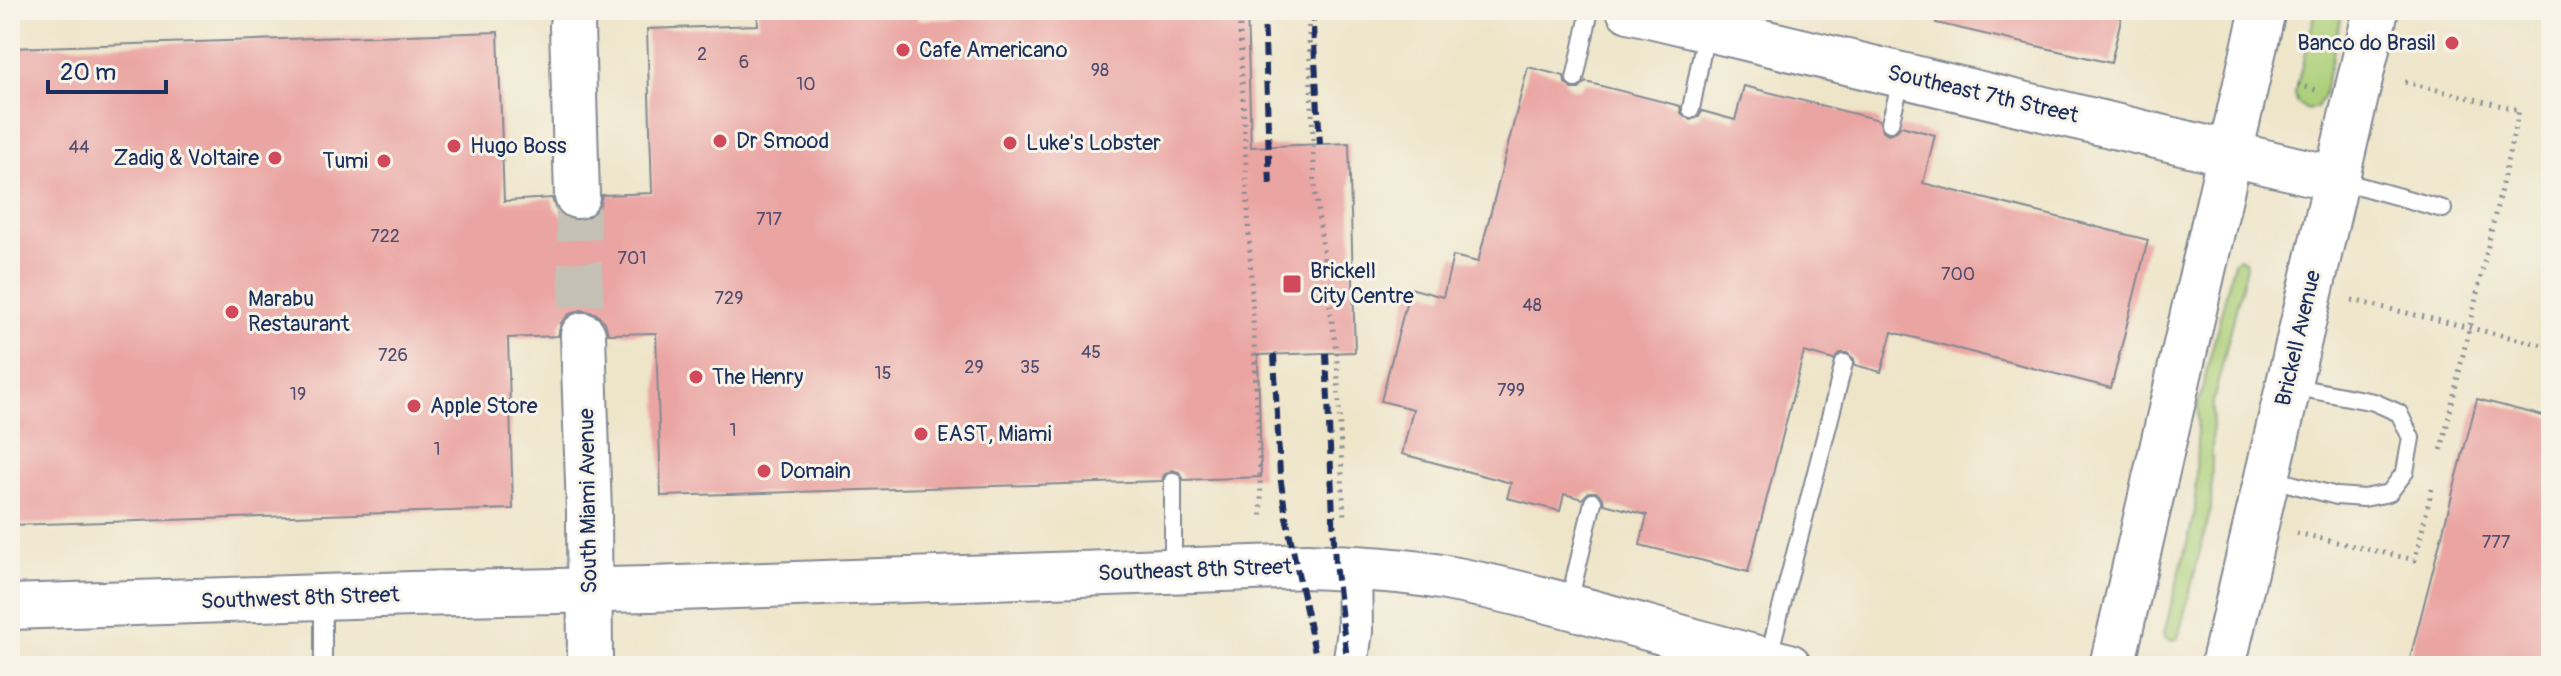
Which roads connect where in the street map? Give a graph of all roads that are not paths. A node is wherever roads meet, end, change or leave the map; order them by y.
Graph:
1 (574, 10) edge
2 (1590, 10) edge
3 (2263, 10) edge
4 (2376, 10) edge
5 (1670, 17) edge
6 (1903, 75) junction
7 (1575, 79) dead end
8 (1691, 109) dead end
9 (1890, 123) dead end
10 (2229, 153) junction
11 (2336, 179) junction
12 (577, 196) tunnel mouth
13 (2443, 209) dead end
14 (583, 335) tunnel mouth
15 (1844, 363) dead end
16 (2287, 385) junction
17 (2266, 478) junction
18 (1173, 481) dead end
19 (1593, 502) dead end
20 (1354, 568) junction
21 (1173, 572) junction
22 (590, 589) junction
23 (323, 597) junction
24 (10, 607) edge
25 (1568, 607) junction
26 (1778, 663) edge
27 (323, 666) edge
28 (590, 666) edge
29 (1350, 666) edge
30 (2112, 666) edge
31 (2223, 666) edge

1 - 12 main road
2 - 7 lane
3 - 10 main road
4 - 11 main road, Brickell Avenue
5 - 6 main road, Southeast 7th Street
5 - 8 lane
6 - 9 lane
6 - 10 main road, Southeast 7th Street
10 - 11 main road, Southeast 7th Street
10 - 30 main road
11 - 13 lane
11 - 16 main road, Brickell Avenue
14 - 22 main road, South Miami Avenue
15 - 26 lane
16 - 17 main road, Brickell Avenue
16 - 17 lane
17 - 31 main road, Brickell Avenue
18 - 21 lane
19 - 25 lane
20 - 21 main road, Southeast 8th Street
20 - 25 main road, Southeast 8th Street
20 - 29 street
21 - 22 main road, Southeast 8th Street
22 - 23 main road, Southwest 8th Street
22 - 28 main road, South Miami Avenue
23 - 24 main road, Southwest 8th Street
23 - 27 lane
25 - 26 main road, Southeast 8th Street

